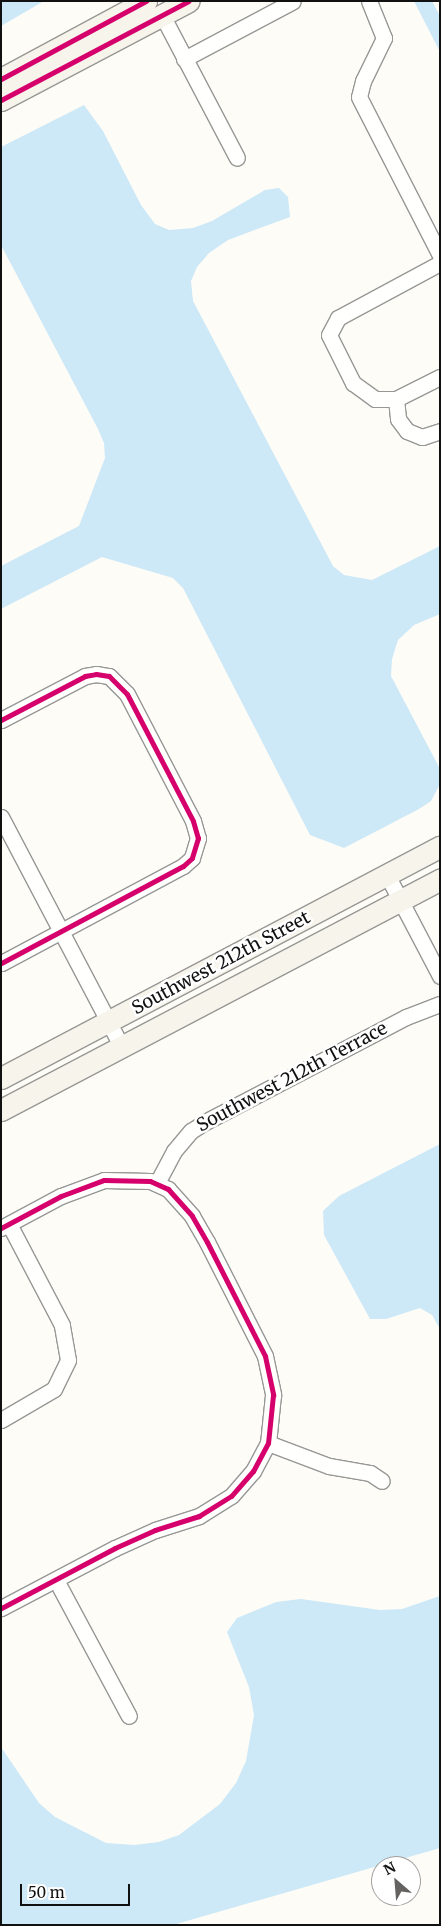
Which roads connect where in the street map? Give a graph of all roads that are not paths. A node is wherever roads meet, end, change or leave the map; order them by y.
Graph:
1 (146, 1) edge
2 (189, 1) edge
3 (293, 1) edge
4 (370, 1) edge
5 (162, 15) junction
6 (184, 59) junction
7 (1, 79) edge
8 (1, 100) edge
9 (237, 158) dead end
10 (440, 256) edge
11 (440, 263) edge
12 (440, 377) edge
13 (396, 399) junction
14 (440, 431) edge
15 (1, 720) edge
16 (1, 817) edge
17 (440, 847) edge
18 (387, 875) junction
19 (440, 880) edge
20 (400, 900) junction
21 (62, 931) junction
22 (1, 963) edge
23 (440, 976) edge
24 (440, 1004) edge
25 (109, 1022) junction
26 (122, 1047) junction
27 (1, 1078) edge
28 (1, 1110) edge
29 (158, 1183) junction
30 (5, 1226) edge
31 (1, 1420) edge
32 (268, 1443) junction
33 (382, 1481) dead end
34 (56, 1580) junction
35 (1, 1608) edge
36 (129, 1716) dead end

1 - 7 street
2 - 5 street
3 - 6 street
4 - 10 street
5 - 6 street
5 - 8 street
6 - 9 street
11 - 13 street
12 - 13 street
13 - 14 street
15 - 21 street
16 - 21 street
17 - 18 street, Southwest 212th Street
18 - 20 street
18 - 25 street, Southwest 212th Street
19 - 20 street, Southwest 212th Street
20 - 23 street
20 - 26 street, Southwest 212th Street
21 - 22 street
21 - 25 street
24 - 29 street, Southwest 212th Terrace
25 - 26 street
25 - 27 street, Southwest 212th Street
26 - 28 street, Southwest 212th Street
29 - 30 street
29 - 32 street
30 - 31 street
32 - 33 street
32 - 34 street
34 - 35 street
34 - 36 street

